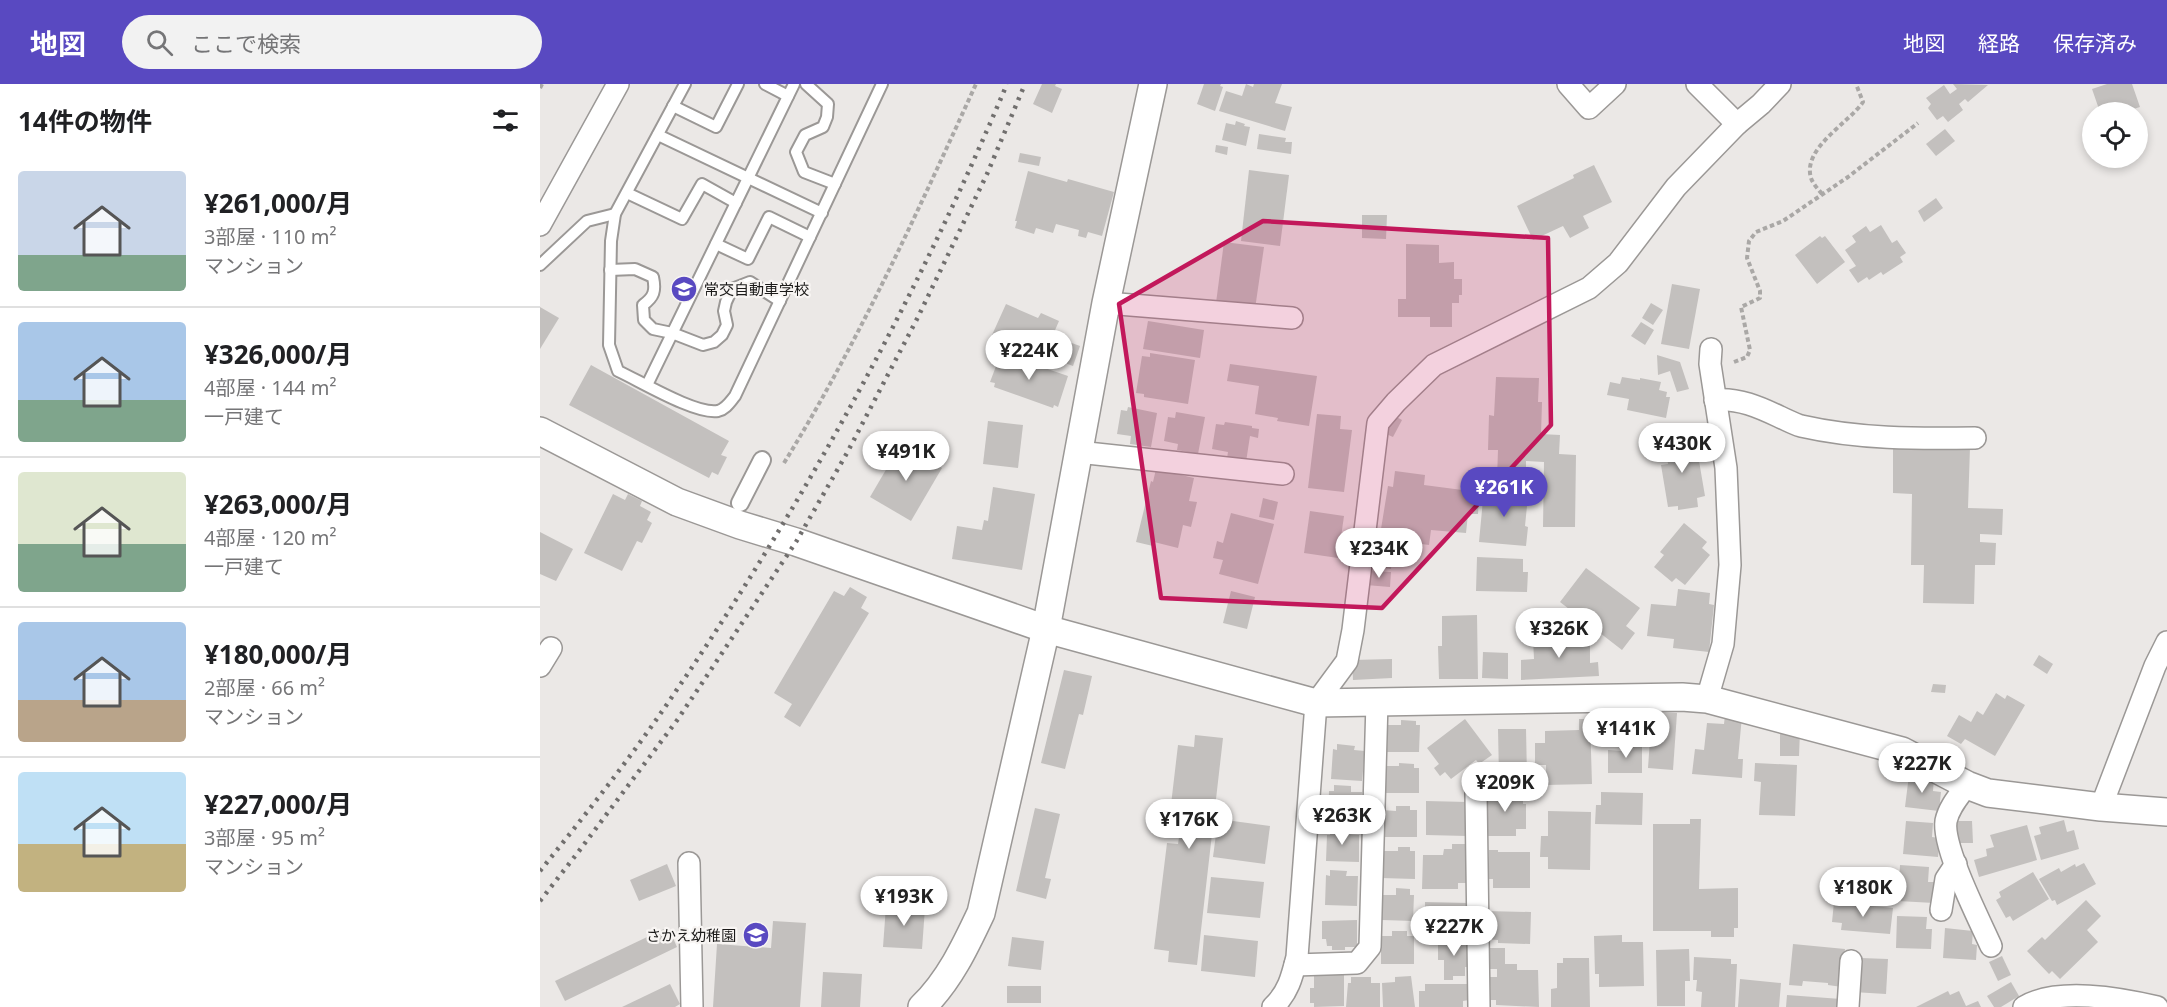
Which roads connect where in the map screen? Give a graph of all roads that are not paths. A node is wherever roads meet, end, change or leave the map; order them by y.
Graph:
1 (618, 84) edge
2 (685, 84) edge
3 (738, 84) edge
4 (765, 84) edge
5 (794, 84) edge
6 (806, 84) edge
7 (882, 84) edge
8 (1153, 84) edge
9 (1568, 84) edge
10 (1615, 84) edge
11 (1697, 84) edge
12 (1780, 84) edge
13 (788, 96) junction
14 (673, 106) junction
15 (1737, 124) junction
16 (658, 135) junction
17 (748, 178) junction
18 (835, 184) junction
19 (627, 193) junction
20 (736, 203) junction
21 (822, 213) junction
22 (615, 214) junction
23 (540, 225) edge
24 (810, 237) junction
25 (716, 244) junction
26 (540, 265) edge
27 (610, 270) junction
28 (780, 301) junction
29 (1106, 303) junction
30 (1292, 318) dead end
31 (672, 333) junction
32 (1711, 357) road end
33 (647, 385) junction
34 (1715, 400) junction
35 (540, 431) edge
36 (1975, 438) dead end
37 (1078, 452) junction
38 (762, 460) dead end
39 (1283, 474) dead end
40 (740, 502) dead end
41 (1046, 629) junction
42 (2167, 642) edge
43 (1707, 699) junction
44 (1377, 702) junction
45 (1316, 703) junction
46 (1967, 785) junction
47 (1476, 793) dead end
48 (2101, 807) junction
49 (2167, 812) edge
50 (689, 863) dead end
51 (1956, 864) junction
52 (1941, 910) dead end
53 (1991, 946) dead end
54 (1851, 961) dead end
55 (1295, 965) junction
56 (2053, 1002) edge
57 (1282, 1004) edge
58 (692, 1007) edge
59 (922, 1007) edge
60 (1479, 1007) edge
61 (1848, 1007) edge
62 (2024, 1007) edge
63 (2157, 1007) edge

1 - 23 street
2 - 14 lane
3 - 14 lane
4 - 13 lane
5 - 13 lane
6 - 18 lane
7 - 18 lane
8 - 29 street
9 - 10 street
11 - 15 street
12 - 15 street
13 - 17 lane
14 - 16 lane
15 - 45 street
16 - 17 lane
16 - 19 lane
17 - 20 lane
17 - 21 lane
18 - 21 lane
19 - 20 lane
19 - 22 lane
20 - 25 lane
21 - 24 lane
22 - 26 lane
22 - 27 lane
24 - 25 lane
24 - 28 lane
25 - 31 lane
27 - 31 lane
27 - 33 lane
28 - 31 lane
28 - 33 lane
29 - 30 street
29 - 37 street
31 - 33 lane
32 - 34 street
34 - 36 street
34 - 43 street
35 - 41 street
37 - 39 street
37 - 41 street
38 - 40 street
41 - 45 street
41 - 59 street
42 - 48 street
43 - 44 street
43 - 46 street
44 - 45 street
44 - 55 street
45 - 55 street
46 - 48 street
46 - 51 street
47 - 60 street
48 - 49 street
50 - 58 street
51 - 52 street
51 - 53 street
54 - 61 street
55 - 57 street
56 - 62 street
56 - 63 street

